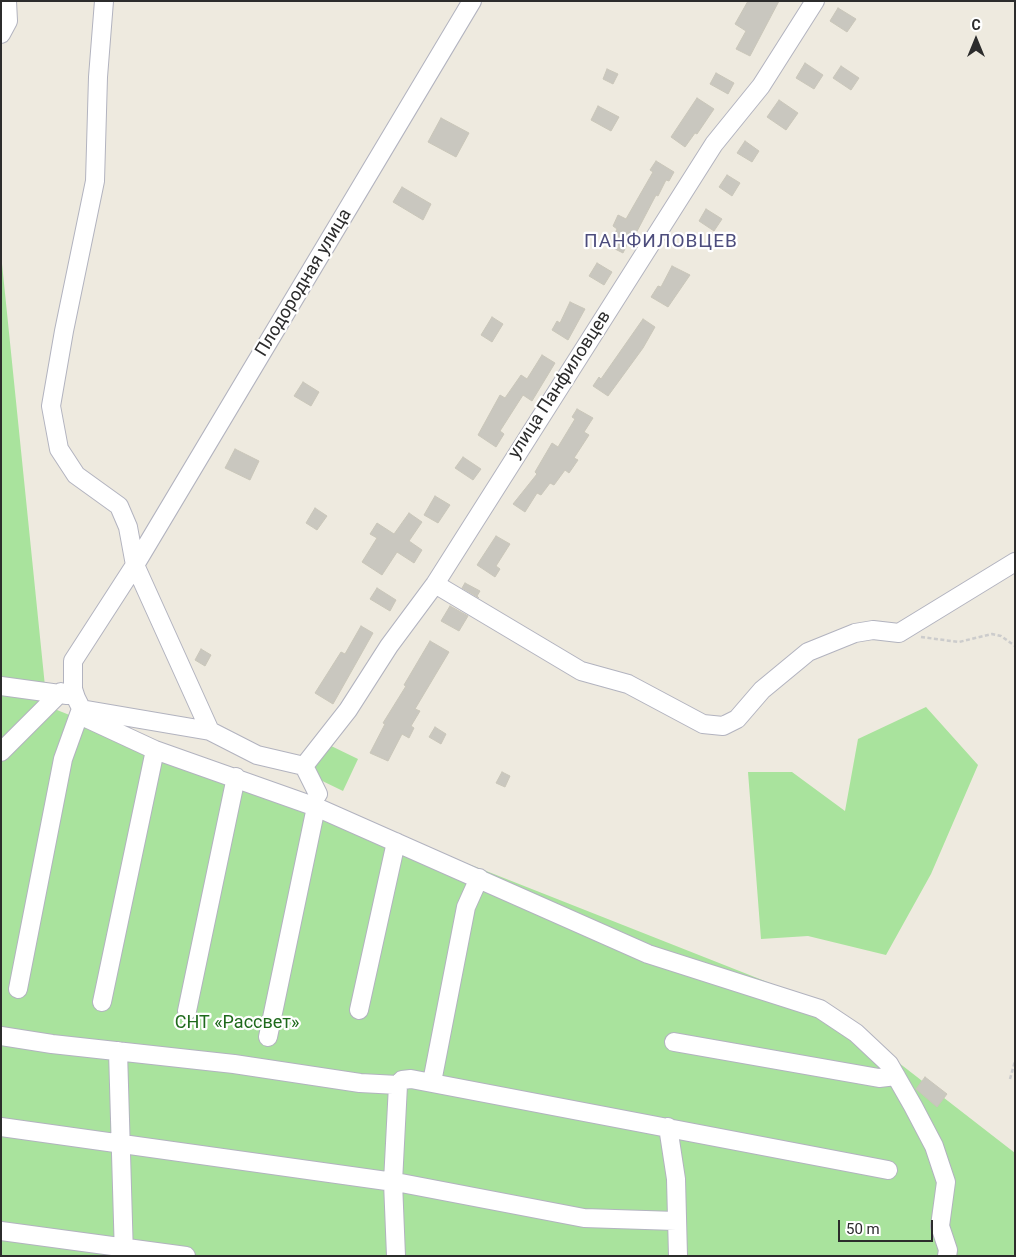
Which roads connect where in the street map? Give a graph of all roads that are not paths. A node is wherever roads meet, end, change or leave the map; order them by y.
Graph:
1 (7, 1) edge
2 (104, 1) edge
3 (472, 1) edge
4 (815, 1) edge
5 (1, 34) edge
6 (1015, 562) edge
7 (135, 565) junction
8 (435, 584) junction
9 (1, 686) edge
10 (73, 700) junction
11 (210, 731) junction
12 (155, 750) junction
13 (1, 752) edge
14 (304, 766) junction
15 (236, 777) junction
16 (317, 801) junction
17 (396, 842) junction
18 (479, 878) junction
19 (18, 989) dead end
20 (102, 1002) dead end
21 (359, 1010) dead end
22 (187, 1011) dead end
23 (1, 1036) edge
24 (268, 1037) dead end
25 (674, 1042) dead end
26 (118, 1051) junction
27 (896, 1076) junction
28 (432, 1082) junction
29 (398, 1085) junction
30 (1, 1127) edge
31 (668, 1127) junction
32 (121, 1144) junction
33 (888, 1170) dead end
34 (392, 1182) junction
35 (676, 1221) junction
36 (1, 1231) edge
37 (124, 1252) edge
38 (186, 1256) edge
39 (396, 1256) edge
40 (678, 1256) edge
41 (947, 1256) edge

1 - 5 street
2 - 7 street
3 - 7 street, Плодородная улица
4 - 8 street, улица Панфиловцев
6 - 8 street
7 - 10 street, Плодородная улица
7 - 11 street
8 - 14 street, улица Панфиловцев
9 - 10 street
10 - 11 street
10 - 12 street
10 - 13 street
10 - 19 street
11 - 14 street
12 - 15 street
12 - 20 street
14 - 16 street
15 - 16 street
15 - 22 street
16 - 17 street
16 - 24 street
17 - 18 street
17 - 21 street
18 - 27 street
18 - 28 street
23 - 26 street
25 - 27 street
26 - 29 street
26 - 32 street
27 - 41 street
28 - 29 street
28 - 31 street
29 - 34 street
30 - 32 street
31 - 33 street
31 - 35 street
32 - 34 street
32 - 37 street
34 - 35 street
34 - 39 street
35 - 40 street
36 - 37 street
37 - 38 street

